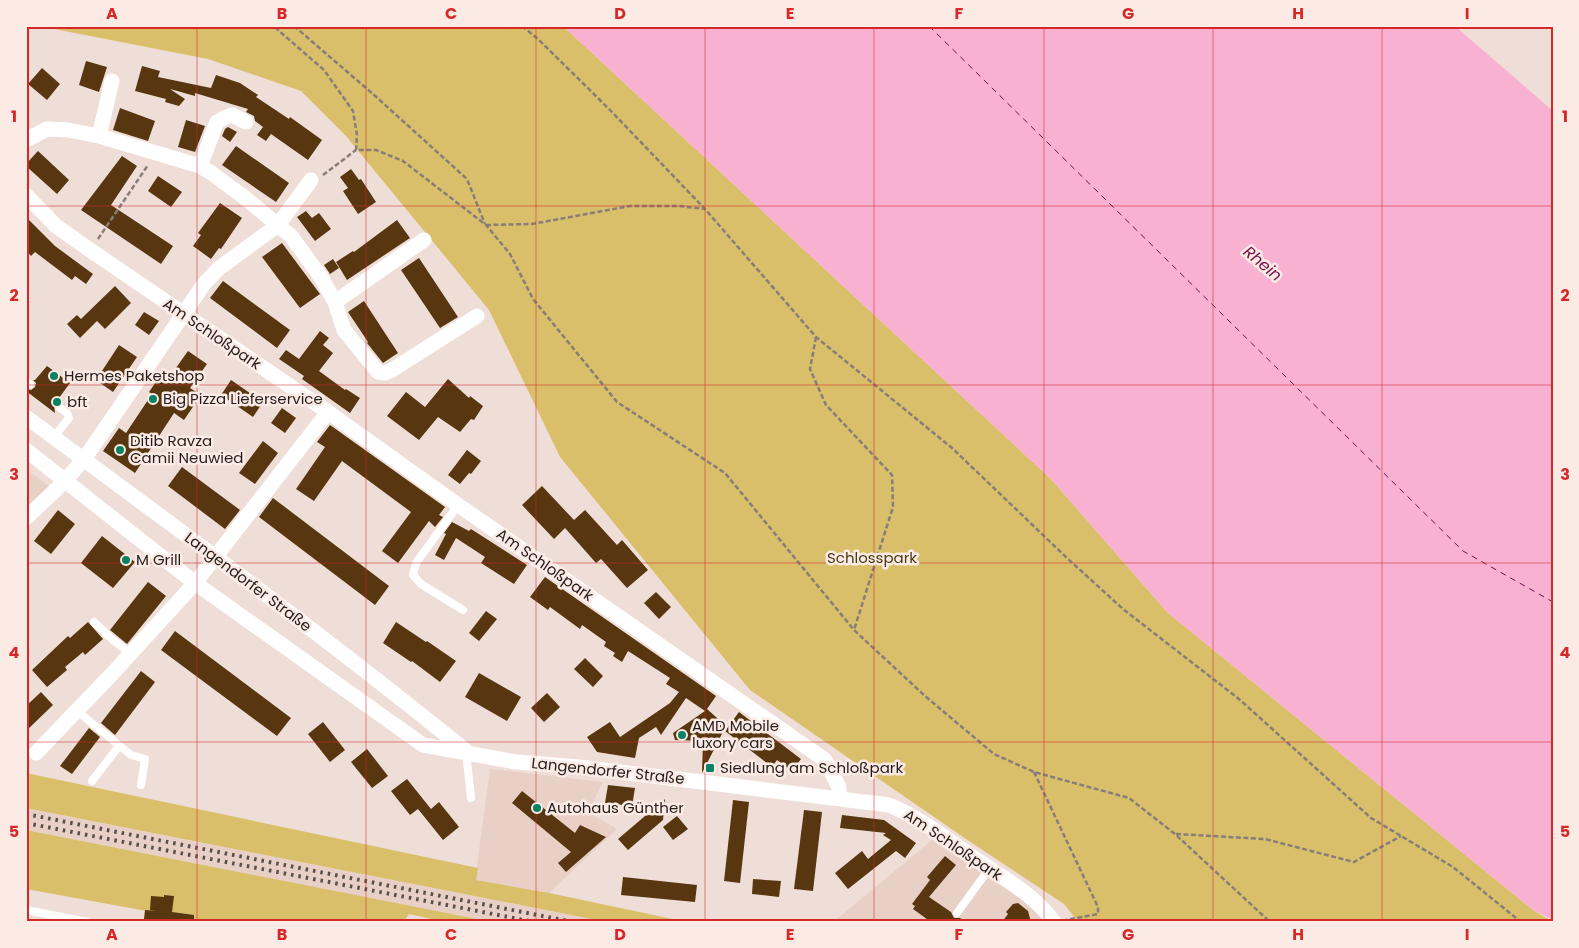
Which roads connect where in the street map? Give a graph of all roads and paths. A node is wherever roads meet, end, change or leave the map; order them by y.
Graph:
1 (273, 26) edge
2 (294, 26) edge
3 (522, 26) edge
4 (279, 28) edge
5 (112, 81) dead end
6 (246, 122) dead end
7 (99, 136) junction
8 (26, 140) edge
9 (356, 150) junction
10 (156, 154) junction
11 (200, 166) junction
12 (311, 180) joint
13 (26, 195) edge
14 (705, 209) junction
15 (278, 225) junction
16 (486, 226) junction
17 (424, 240) dead end
18 (90, 250) junction
19 (335, 302) junction
20 (184, 314) junction
21 (477, 316) dead end
22 (816, 337) junction
23 (59, 407) dead end
24 (328, 412) junction
25 (26, 417) edge
26 (54, 437) junction
27 (26, 450) edge
28 (83, 460) junction
29 (65, 480) junction
30 (458, 505) junction
31 (26, 518) edge
32 (216, 557) junction
33 (195, 583) junction
34 (463, 610) dead end
35 (94, 622) dead end
36 (854, 630) junction
37 (131, 654) junction
38 (76, 711) junction
39 (119, 746) junction
40 (466, 752) junction
41 (36, 753) dead end
42 (1034, 772) junction
43 (92, 782) dead end
44 (141, 785) dead end
45 (471, 798) dead end
46 (839, 798) junction
47 (1175, 834) junction
48 (1402, 836) junction
49 (989, 869) junction
50 (26, 910) edge
51 (957, 913) dead end
52 (1060, 921) edge
53 (87, 922) edge
54 (1270, 922) edge
55 (1521, 922) edge

1 - 4 path
2 - 16 path
3 - 14 path
4 - 9 path
5 - 7 street
6 - 11 street
7 - 8 street
7 - 10 street
9 - 12 path
9 - 16 path
10 - 11 street
10 - 18 path
11 - 15 street
12 - 15 street
13 - 18 street, Am Schloßpark
14 - 16 path
14 - 22 path
15 - 19 street
15 - 20 street
16 - 36 path
17 - 19 street
18 - 20 street, Am Schloßpark
19 - 21 street
20 - 24 street, Am Schloßpark
20 - 28 street
22 - 36 path
22 - 48 path
23 - 26 lane
24 - 30 street, Am Schloßpark
24 - 32 street
25 - 26 street, Langendorfer Straße
26 - 28 street, Langendorfer Straße
27 - 29 street, Langendorfer Straße
28 - 29 street
28 - 32 street, Langendorfer Straße
29 - 31 street
29 - 33 street, Langendorfer Straße
30 - 34 lane
30 - 46 street, Am Schloßpark
32 - 33 street
32 - 40 street, Langendorfer Straße
33 - 37 street
33 - 40 street, Langendorfer Straße
35 - 37 lane
36 - 42 path
37 - 38 street
38 - 39 lane
38 - 41 street
39 - 43 lane
39 - 44 lane
40 - 45 lane
40 - 46 street, Langendorfer Straße
42 - 47 path
42 - 52 path
46 - 49 street, Am Schloßpark
47 - 48 path
47 - 54 path
48 - 55 path
49 - 51 lane
49 - 52 street, Am Schloßpark
50 - 53 lane

